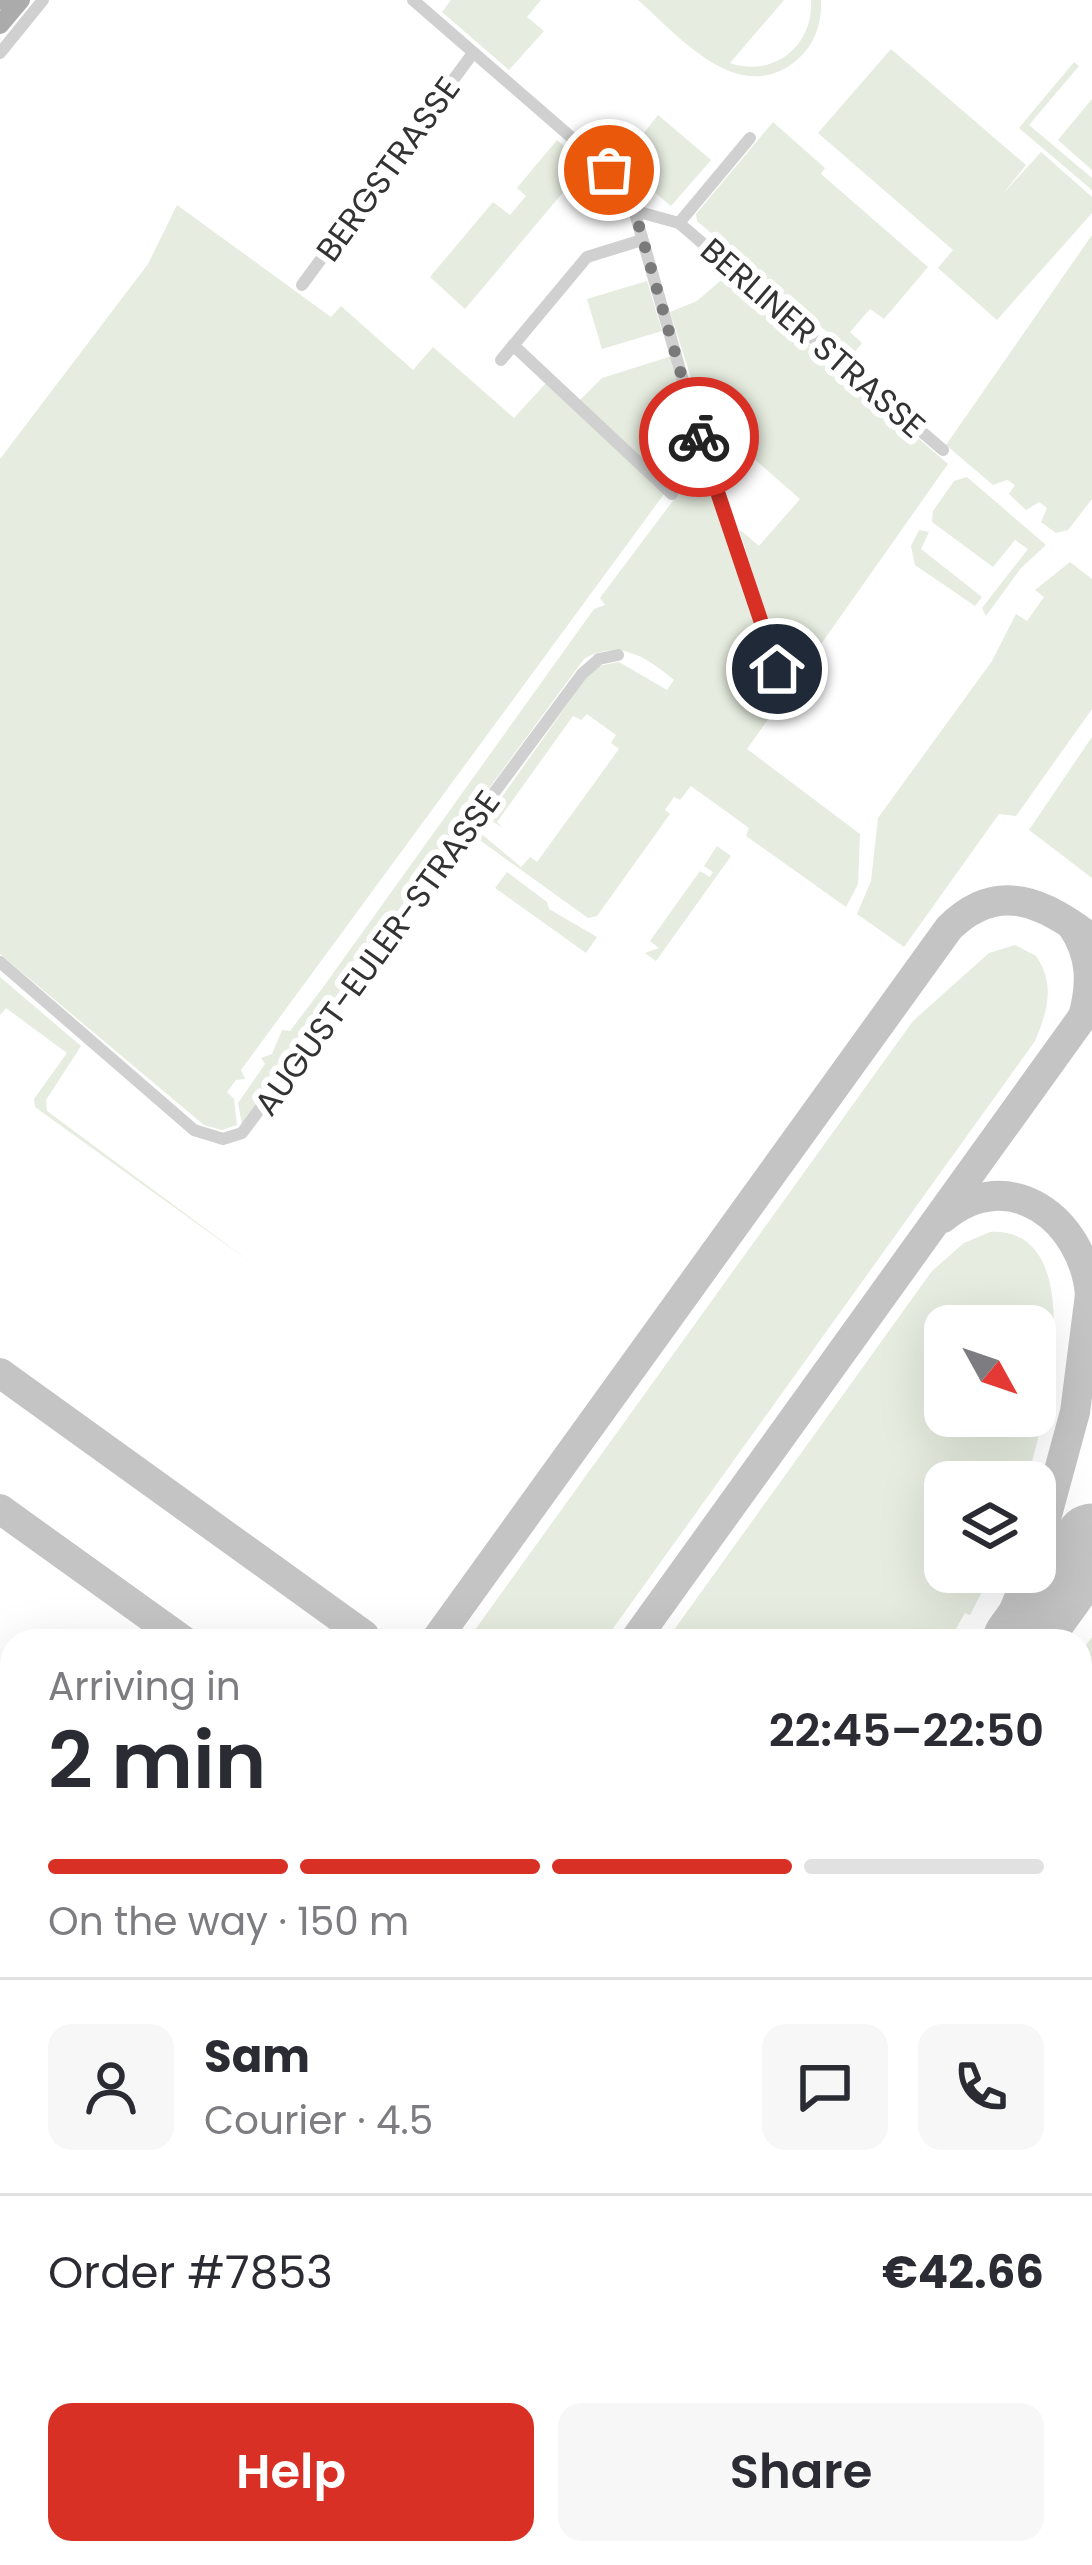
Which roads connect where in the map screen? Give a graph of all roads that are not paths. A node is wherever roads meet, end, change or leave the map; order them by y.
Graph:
1 (21, 0) edge
2 (44, 0) edge
3 (412, 0) edge
4 (0, 25) edge
5 (0, 53) edge
6 (473, 53) junction
7 (750, 138) dead end
8 (633, 205) junction
9 (679, 223) junction
10 (642, 240) junction
11 (302, 285) dead end
12 (513, 345) junction
13 (501, 360) dead end
14 (943, 450) dead end
15 (672, 494) dead end
16 (618, 656) dead end
17 (777, 669) dead end
18 (0, 962) edge

1 - 4 main road
2 - 5 street
3 - 6 street, BERLINER STRASSE
6 - 8 street, BERLINER STRASSE
6 - 11 street, BERGSTRASSE
7 - 9 street
8 - 9 street, BERLINER STRASSE
8 - 10 street
9 - 14 street, BERLINER STRASSE
10 - 12 street
10 - 17 street
12 - 13 street
12 - 15 street
16 - 18 street, AUGUST-EULER-STRASSE

